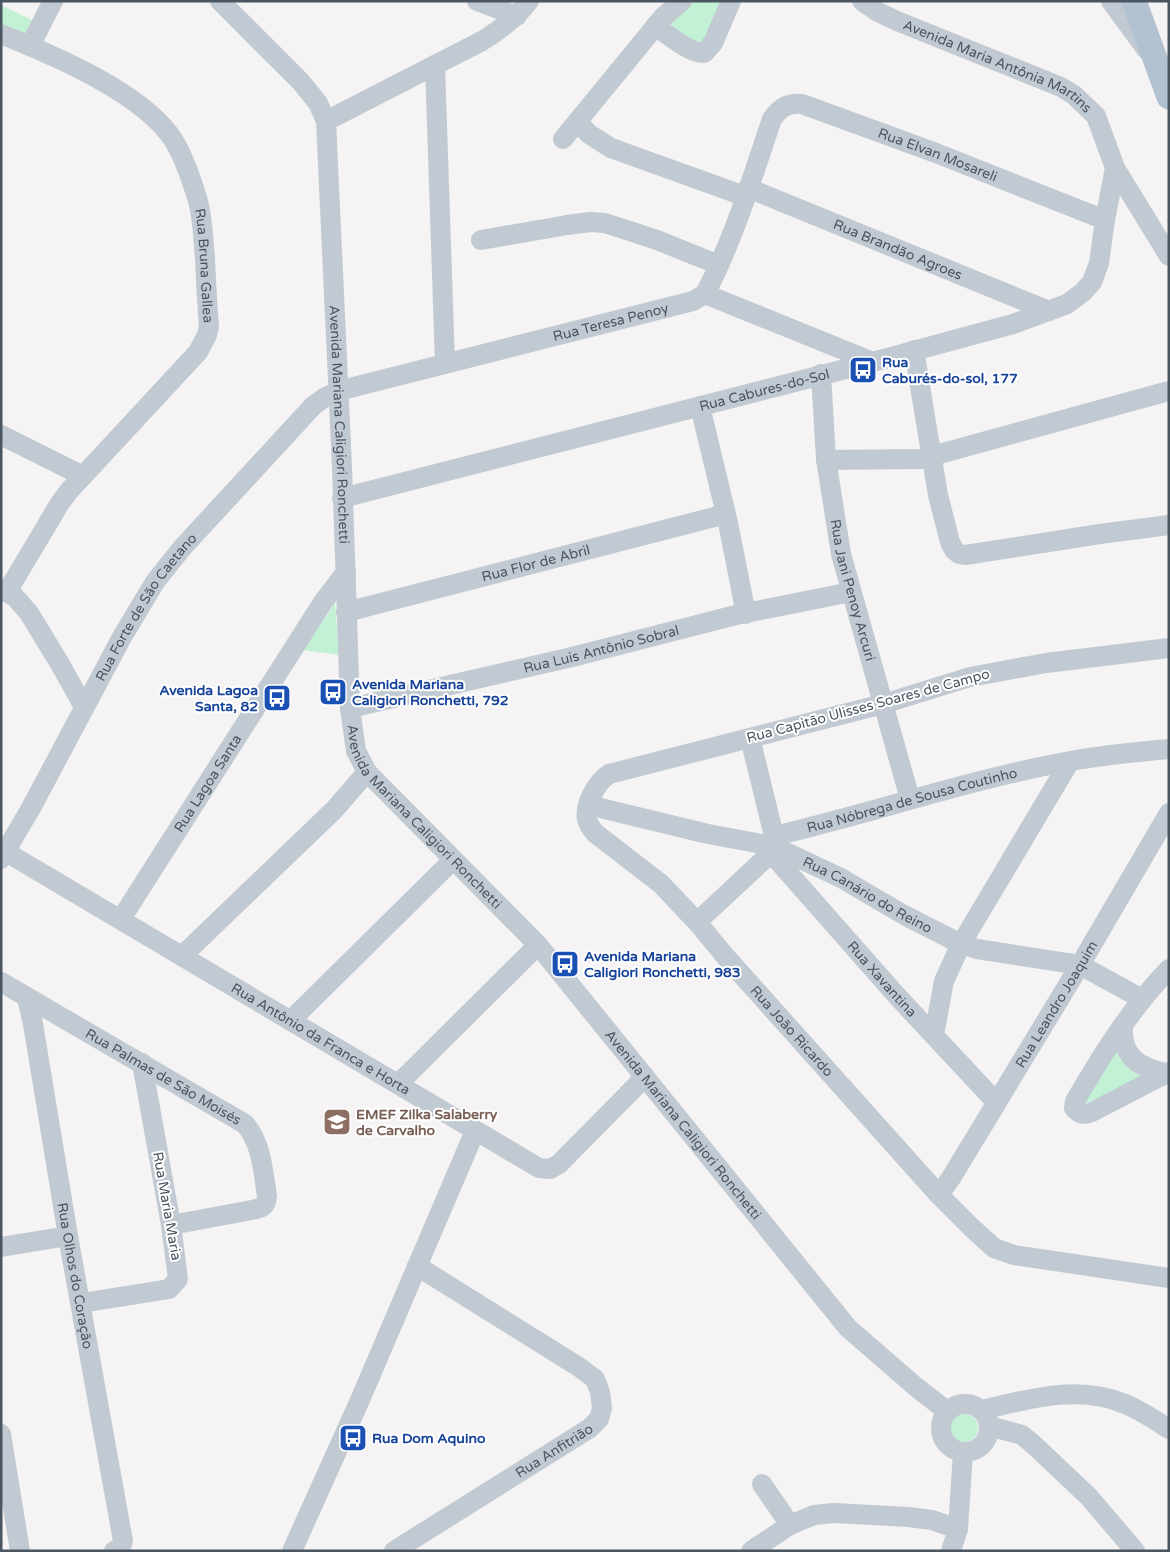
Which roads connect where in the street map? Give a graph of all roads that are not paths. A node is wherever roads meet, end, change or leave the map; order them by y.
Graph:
1 (54, 1) edge
2 (220, 1) edge
3 (477, 1) edge
4 (682, 1) edge
5 (731, 1) edge
6 (862, 1) edge
7 (1111, 1) edge
8 (1134, 1) edge
9 (523, 8) edge
10 (655, 26) junction
11 (1, 34) edge
12 (30, 46) junction
13 (1155, 61) junction
14 (435, 65) junction
15 (1169, 96) edge
16 (326, 121) junction
17 (578, 122) junction
18 (563, 138) dead end
19 (1115, 168) junction
20 (742, 190) junction
21 (1105, 220) junction
22 (481, 240) dead end
23 (1169, 256) edge
24 (719, 265) junction
25 (706, 294) junction
26 (1049, 311) junction
27 (914, 350) junction
28 (873, 362) junction
29 (444, 364) junction
30 (820, 374) junction
31 (338, 391) junction
32 (1169, 391) edge
33 (700, 406) junction
34 (1, 435) edge
35 (933, 457) junction
36 (826, 460) junction
37 (84, 476) junction
38 (342, 498) junction
39 (726, 514) junction
40 (1169, 525) edge
41 (346, 572) junction
42 (4, 590) edge
43 (850, 592) junction
44 (346, 612) junction
45 (746, 614) junction
46 (1169, 648) edge
47 (883, 704) junction
48 (84, 707) junction
49 (350, 708) junction
50 (750, 738) junction
51 (1169, 749) edge
52 (1070, 761) junction
53 (368, 772) junction
54 (910, 800) junction
55 (588, 805) junction
56 (1169, 813) edge
57 (773, 845) junction
58 (4, 856) edge
59 (454, 860) junction
60 (121, 920) junction
61 (697, 922) junction
62 (961, 944) junction
63 (538, 945) junction
64 (182, 956) junction
65 (1080, 965) junction
66 (1169, 969) edge
67 (1, 982) edge
68 (27, 998) junction
69 (1142, 999) junction
70 (290, 1020) junction
71 (1123, 1026) junction
72 (934, 1035) junction
73 (142, 1063) junction
74 (1167, 1072) edge
75 (644, 1076) junction
76 (398, 1084) junction
77 (996, 1102) junction
78 (475, 1131) junction
79 (940, 1194) junction
80 (171, 1225) junction
81 (68, 1236) junction
82 (1, 1247) edge
83 (417, 1266) junction
84 (1169, 1278) edge
85 (82, 1303) junction
86 (947, 1411) junction
87 (986, 1418) junction
88 (1169, 1429) edge
89 (1, 1434) edge
90 (963, 1452) junction
91 (762, 1484) dead end
92 (790, 1525) junction
93 (958, 1529) junction
94 (20, 1551) edge
95 (114, 1551) edge
96 (292, 1551) edge
97 (394, 1551) edge
98 (751, 1551) edge
99 (951, 1551) edge
100 (1135, 1551) edge

1 - 12 street
2 - 16 street, Avenida Mariana Caligiori Ronchetti
3 - 9 street
4 - 10 street
5 - 10 street
6 - 19 street, Avenida Maria Antônia Martins
7 - 13 street
8 - 13 main road
9 - 14 street
10 - 17 street
11 - 12 street, Rua Bruna Gallea
12 - 37 street, Rua Bruna Gallea
13 - 15 main road
14 - 16 street
14 - 29 street
16 - 31 street, Avenida Mariana Caligiori Ronchetti
17 - 18 street
17 - 20 street, Rua Brandão Agroes
19 - 21 street, Rua Cabures-do-Sol
19 - 23 street, Avenida Maria Antônia Martins
20 - 21 street, Rua Elvan Mosareli
20 - 24 street
20 - 26 street, Rua Brandão Agroes
21 - 26 street, Rua Cabures-do-Sol
22 - 24 street
24 - 25 street
25 - 28 street
25 - 29 street, Rua Teresa Penoy
26 - 27 street, Rua Cabures-do-Sol
27 - 28 street, Rua Cabures-do-Sol
27 - 35 street
28 - 30 street, Rua Cabures-do-Sol
29 - 31 street, Rua Teresa Penoy
30 - 33 street, Rua Cabures-do-Sol
30 - 36 street, Rua Jani Penoy Arcuri
31 - 38 street, Avenida Mariana Caligiori Ronchetti
31 - 48 street, Rua Forte de São Caetano
32 - 35 street
33 - 38 street, Rua Cabures-do-Sol
33 - 39 street
34 - 37 street
35 - 36 street
35 - 40 street
36 - 43 street, Rua Jani Penoy Arcuri
37 - 42 street, Rua Bruna Gallea
38 - 41 street, Avenida Mariana Caligiori Ronchetti
39 - 44 street, Rua Flor de Abril
39 - 45 street
41 - 44 street, Avenida Mariana Caligiori Ronchetti
41 - 60 street, Rua Lagoa Santa
42 - 48 street
43 - 45 street, Rua Luis Antônio Sobral
43 - 47 street, Rua Jani Penoy Arcuri
44 - 49 street, Avenida Mariana Caligiori Ronchetti
45 - 49 street, Rua Luis Antônio Sobral
46 - 47 street, Rua Capitão Ulisses Soares de Campo
47 - 50 street, Rua Capitão Ulisses Soares de Campo
47 - 54 street, Rua Jani Penoy Arcuri
48 - 58 street, Rua Forte de São Caetano
49 - 53 street, Avenida Mariana Caligiori Ronchetti
50 - 55 street, Rua Capitão Ulisses Soares de Campo
50 - 57 street, Rua Xavantina
51 - 52 street, Rua Nóbrega de Sousa Coutinho
52 - 54 street, Rua Nóbrega de Sousa Coutinho
52 - 62 street
53 - 59 street, Avenida Mariana Caligiori Ronchetti
53 - 64 street
54 - 57 street, Rua Nóbrega de Sousa Coutinho
55 - 57 street, Rua Canário do Reino
55 - 61 street, Rua João Ricardo
56 - 65 street, Rua Leandro Joaquim
57 - 61 street, Rua Nóbrega de Sousa Coutinho
57 - 62 street, Rua Canário do Reino
57 - 72 street, Rua Xavantina
58 - 60 street, Rua Antônio da Franca e Horta
59 - 63 street, Avenida Mariana Caligiori Ronchetti
59 - 70 street
60 - 64 street, Rua Antônio da Franca e Horta
61 - 79 street, Rua João Ricardo
62 - 65 street, Rua Canário do Reino
62 - 72 street
63 - 75 street, Avenida Mariana Caligiori Ronchetti
63 - 76 street
64 - 70 street, Rua Antônio da Franca e Horta
65 - 69 street, Rua Canário do Reino
65 - 77 street, Rua Leandro Joaquim
66 - 69 street
67 - 68 street, Rua Palmas de São Moisés
68 - 73 street, Rua Palmas de São Moisés
68 - 81 street, Rua Olhos do Coração
69 - 71 street
70 - 76 street, Rua Antônio da Franca e Horta
71 - 74 street
71 - 74 street
72 - 77 street, Rua Xavantina
73 - 80 street, Rua Maria Maria
73 - 80 street, Rua Palmas de São Moisés
75 - 78 street, Rua Antônio da Franca e Horta
75 - 86 street, Avenida Mariana Caligiori Ronchetti
76 - 78 street, Rua Antônio da Franca e Horta
77 - 79 street, Rua Leandro Joaquim
78 - 83 street
79 - 84 street, Rua João Ricardo
80 - 85 street, Rua Maria Maria
81 - 82 street
81 - 85 street, Rua Olhos do Coração
83 - 96 street
83 - 97 street, Rua Anfitrião
85 - 95 street, Rua Olhos do Coração
86 - 87 street
86 - 90 street
87 - 88 street
87 - 90 street
87 - 100 street
89 - 94 street
90 - 93 street
91 - 92 street
92 - 93 street
92 - 98 street
93 - 99 street

